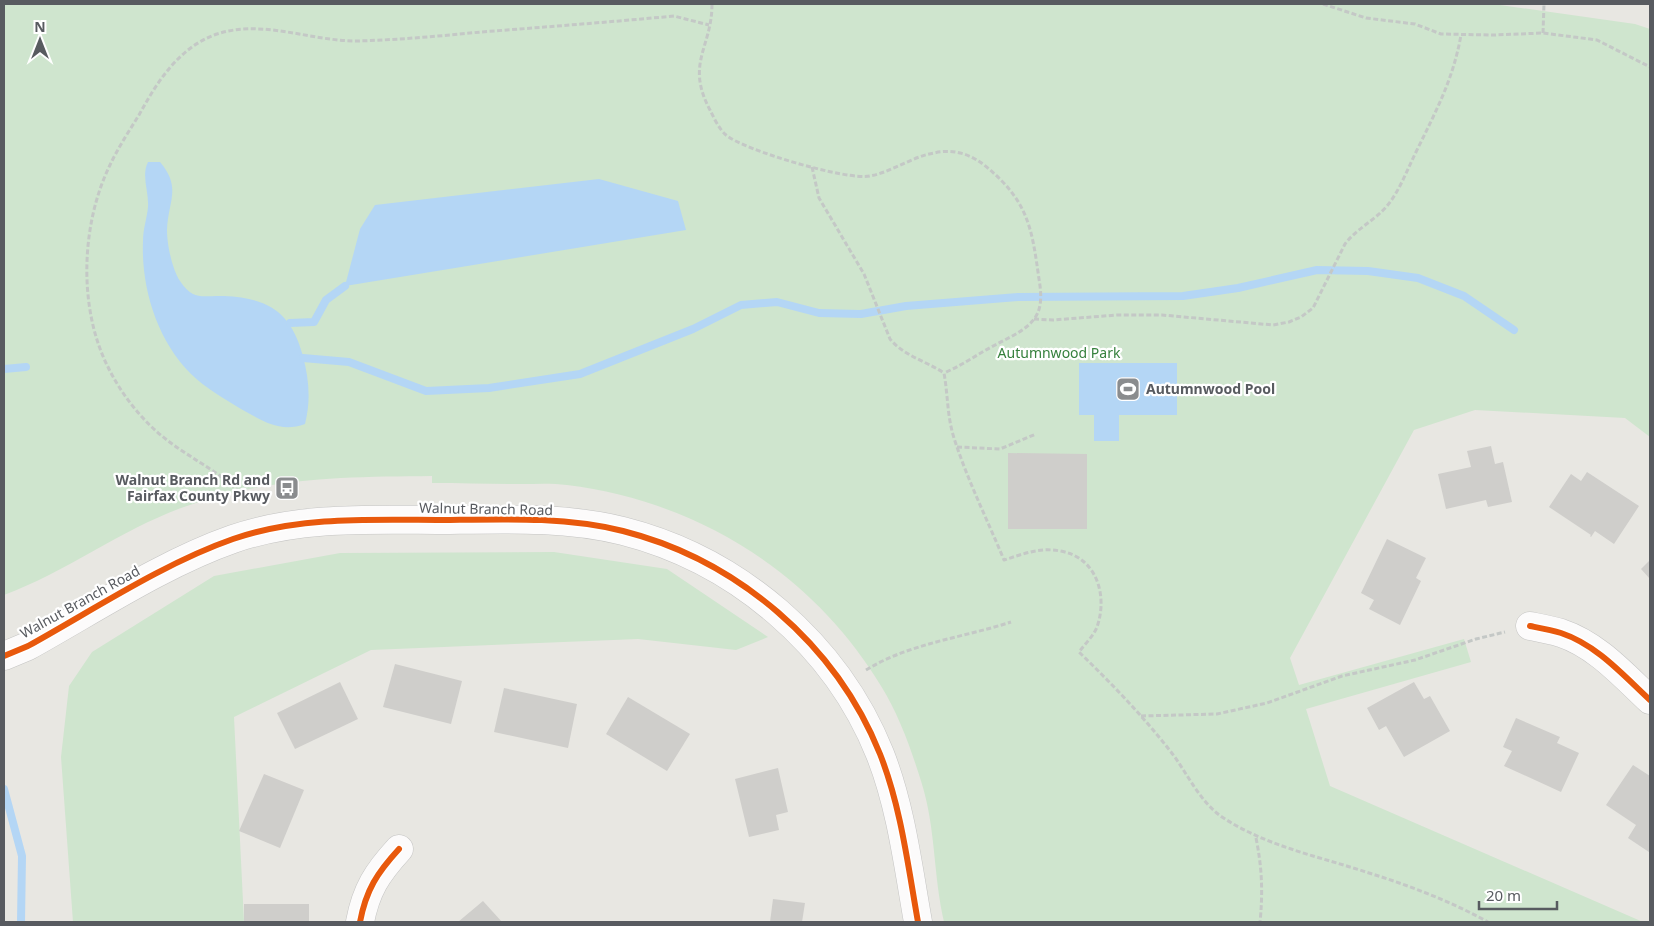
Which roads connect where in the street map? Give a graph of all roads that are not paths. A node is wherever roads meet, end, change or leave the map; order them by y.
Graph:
1 (1530, 626) road end
2 (4, 656) edge
3 (1650, 700) edge
4 (399, 849) dead end
5 (360, 922) edge
6 (918, 922) edge

1 - 3 street
2 - 6 street, Walnut Branch Road
4 - 5 street

